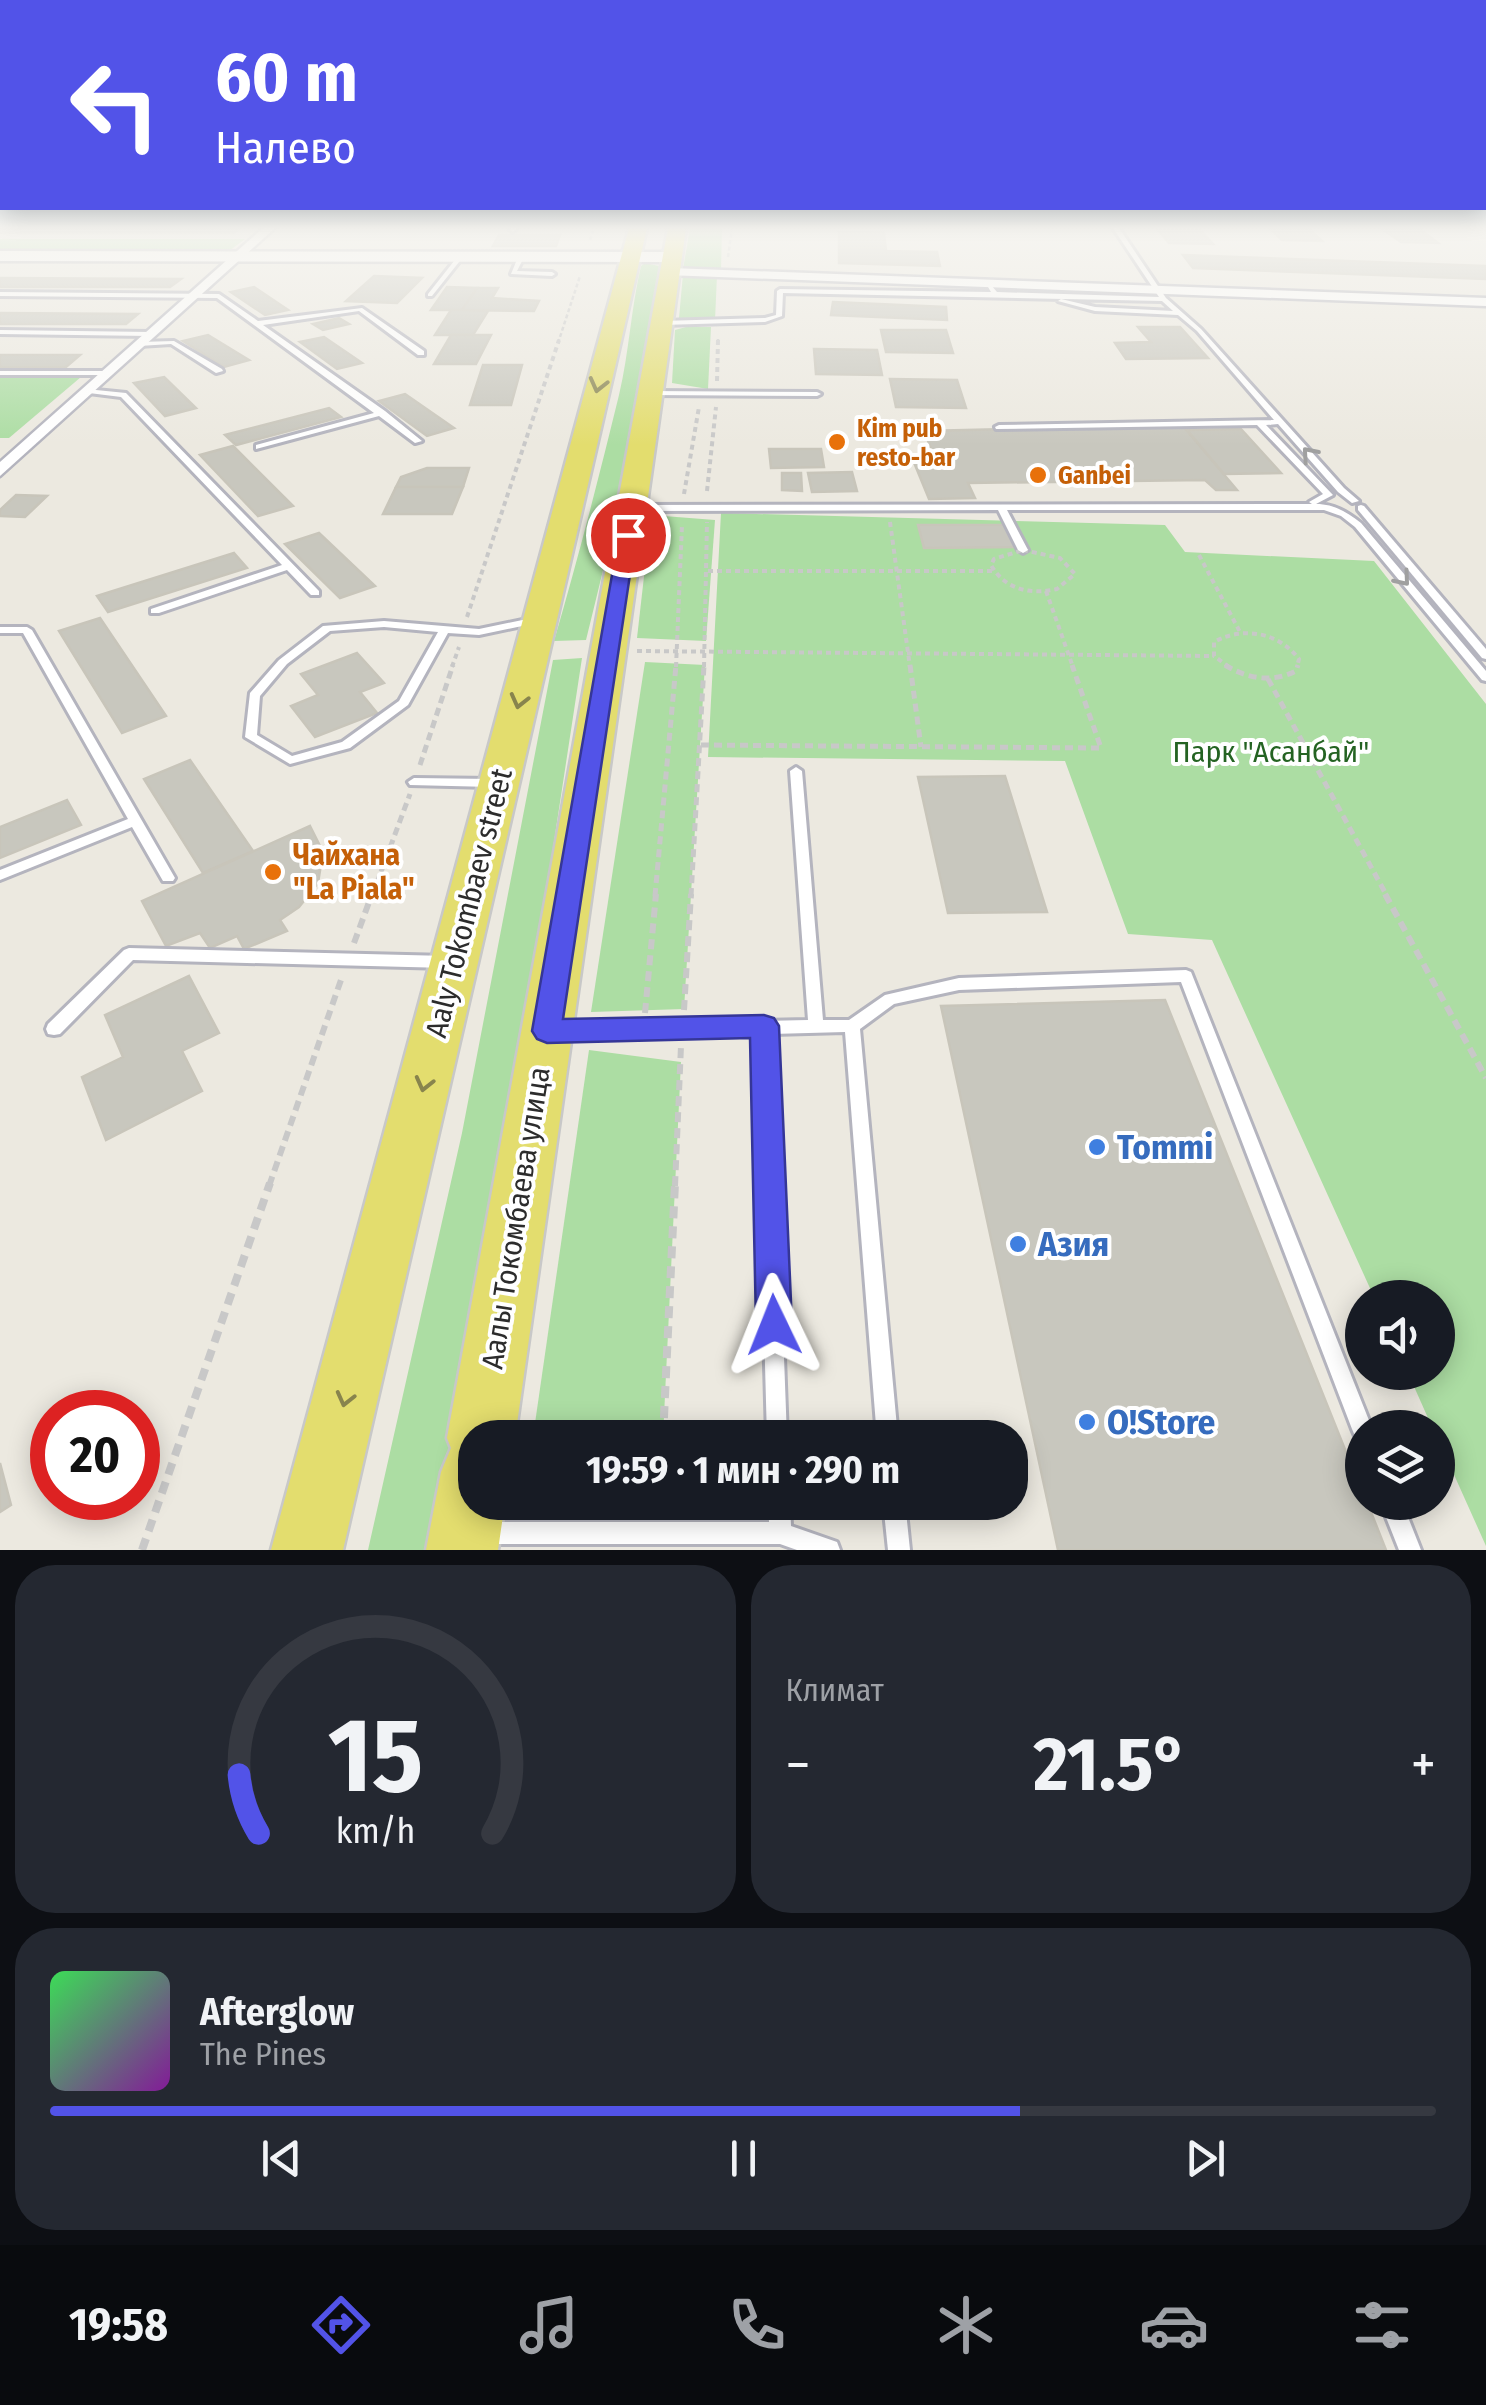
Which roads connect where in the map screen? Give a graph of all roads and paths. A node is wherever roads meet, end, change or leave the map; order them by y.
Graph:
1 (187, 300) edge
2 (226, 300) edge
3 (572, 300) edge
4 (641, 300) edge
5 (661, 300) edge
6 (779, 300) edge
7 (1062, 300) edge
8 (1165, 300) edge
9 (1418, 300) edge
10 (1486, 302) edge
11 (1178, 314) junction
12 (260, 323) junction
13 (662, 323) junction
14 (718, 323) junction
15 (0, 332) edge
16 (145, 339) junction
17 (421, 354) dead end
18 (219, 371) dead end
19 (0, 372) edge
20 (108, 373) junction
21 (89, 391) junction
22 (651, 393) junction
23 (700, 394) junction
24 (717, 394) junction
25 (817, 394) dead end
26 (382, 413) junction
27 (1258, 422) junction
28 (1280, 422) junction
29 (999, 427) dead end
30 (418, 441) dead end
31 (259, 446) dead end
32 (0, 470) edge
33 (1328, 498) junction
34 (1358, 504) junction
35 (682, 507) junction
36 (706, 507) junction
37 (632, 508) junction
38 (888, 508) junction
39 (1001, 508) junction
40 (1336, 509) junction
41 (1022, 550) junction
42 (1200, 555) dead end
43 (289, 566) junction
44 (708, 571) junction
45 (896, 571) junction
46 (992, 571) junction
47 (1046, 591) junction
48 (316, 593) dead end
49 (155, 610) dead end
50 (540, 620) junction
51 (445, 629) junction
52 (0, 630) edge
53 (463, 630) junction
54 (1240, 632) junction
55 (634, 651) dead end
56 (676, 651) junction
57 (705, 652) junction
58 (908, 653) junction
59 (1068, 654) junction
60 (1214, 656) junction
61 (1486, 656) edge
62 (1486, 678) edge
63 (1268, 679) junction
64 (700, 744) dead end
65 (921, 747) junction
66 (796, 771) dead end
67 (414, 782) junction
68 (499, 783) junction
69 (134, 821) junction
70 (0, 876) edge
71 (168, 878) dead end
72 (348, 960) junction
73 (454, 962) junction
74 (764, 1026) junction
75 (816, 1026) junction
76 (852, 1026) junction
77 (54, 1029) dead end
78 (643, 1030) junction
79 (547, 1031) junction
80 (1486, 1078) edge
81 (1355, 1410) edge
82 (484, 1420) edge
83 (776, 1420) edge
84 (886, 1420) edge
85 (509, 1520) edge
86 (780, 1520) edge
87 (896, 1520) edge
88 (1399, 1520) edge
89 (780, 1533) junction
90 (142, 1550) edge
91 (307, 1550) edge
92 (829, 1550) edge
93 (898, 1550) edge
94 (1410, 1550) edge

1 - 16 street
2 - 12 lane
3 - 53 path
4 -> 50 main road, Aaly Tokombaev street
5 - 13 main road, Аалы Токомбаева улица
6 - 14 lane
7 - 11 lane
8 - 11 lane
9 - 10 street
11 - 28 lane
12 - 17 lane
12 - 26 lane
13 - 14 lane
13 - 22 main road, Аалы Токомбаева улица
14 - 24 path
15 - 16 lane
16 - 18 lane
16 - 20 street
19 - 20 lane
20 - 21 street
21 - 32 street
21 - 43 lane
22 - 23 lane
22 - 37 main road, Аалы Токомбаева улица
23 - 24 lane
23 - 35 path
24 - 25 lane
24 - 36 path
26 - 30 lane
26 - 31 lane
27 - 28 lane
27 - 29 lane
27 - 33 lane
34 -> 28 lane
33 - 34 lane
33 - 36 lane
33 - 40 lane
34 - 40 lane
34 - 61 lane
35 - 36 lane
35 - 37 lane
35 - 56 path
36 - 38 lane
36 - 44 path
37 - 79 main road, Аалы Токомбаева улица
38 - 39 lane
38 - 45 path
39 - 40 lane
39 - 41 lane
40 -> 62 lane
41 - 46 path
41 - 47 path
42 - 54 path
43 - 48 lane
43 - 49 lane
44 - 45 path
44 - 57 path
45 - 46 path
45 - 58 path
46 - 47 path
47 - 59 path
50 - 53 lane
50 -> 68 main road, Aaly Tokombaev street
51 - 51 lane
51 - 53 lane
52 - 69 lane
53 - 67 path
54 - 60 path
54 - 63 path
55 - 56 path
56 - 57 path
56 - 78 path
57 - 58 path
58 - 59 path
58 - 65 path
59 - 60 path
59 - 65 path
60 - 63 path
63 - 80 path
64 - 65 path
66 - 75 lane
67 - 68 lane
67 - 72 path
68 - 73 main road, Aaly Tokombaev street
69 - 70 lane
69 - 71 lane
72 - 73 lane
72 - 77 lane
72 - 90 path
73 -> 91 main road, Aaly Tokombaev street
74 - 75 lane
74 - 78 lane
74 - 83 lane
75 - 76 lane
76 - 81 lane
76 - 84 lane
78 - 79 lane
79 - 82 main road, Аалы Токомбаева улица
85 - 89 lane
86 - 89 lane
87 - 93 lane
88 - 94 lane
89 - 92 lane

